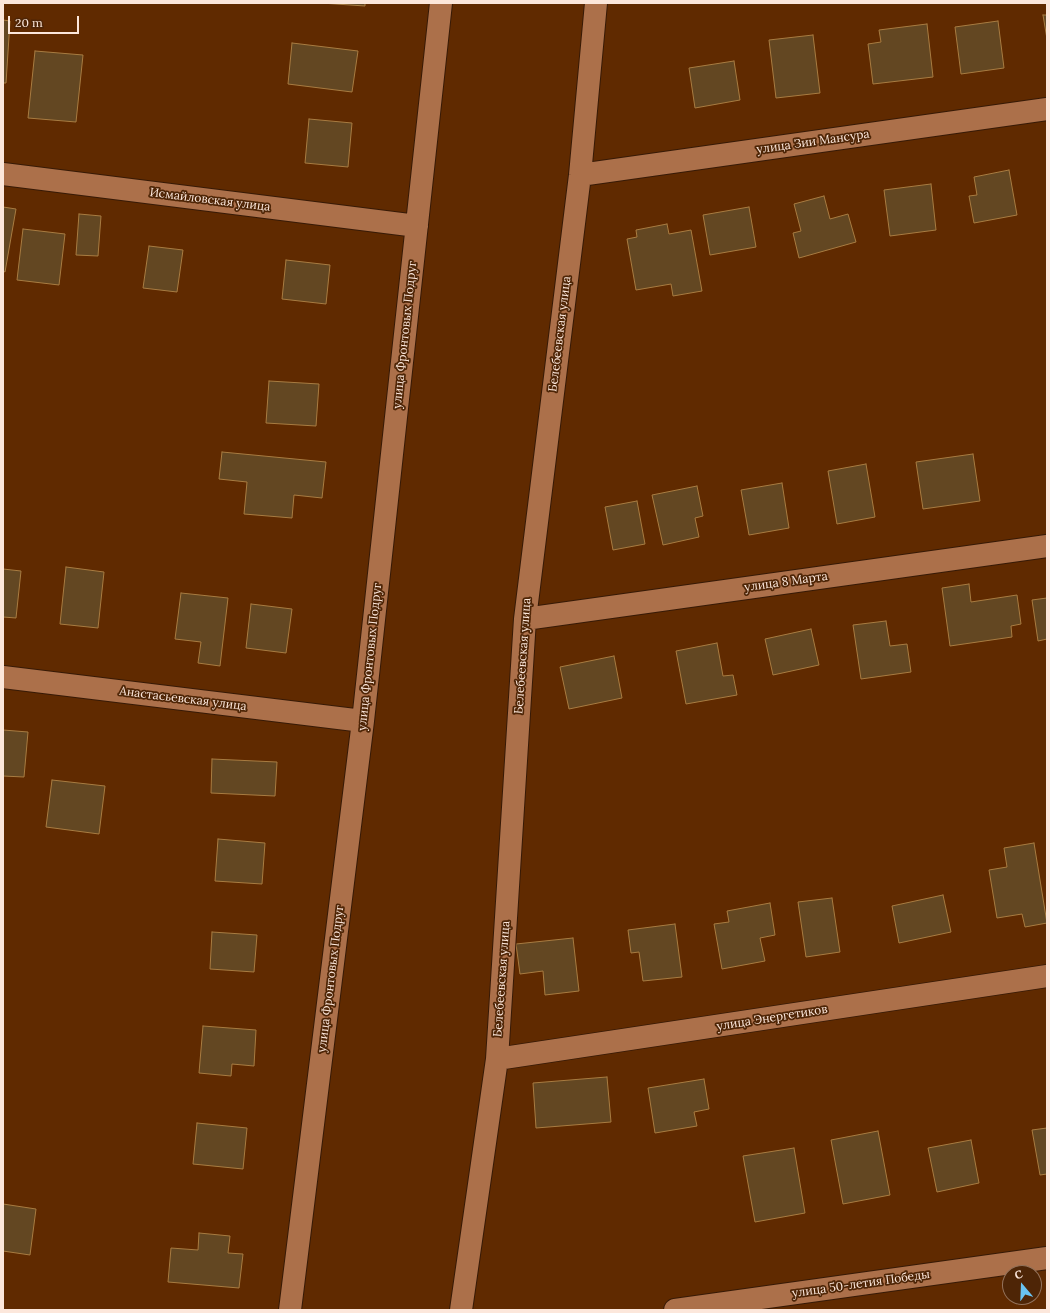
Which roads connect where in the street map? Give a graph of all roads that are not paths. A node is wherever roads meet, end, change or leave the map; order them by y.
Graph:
1 (441, 3) edge
2 (596, 3) edge
3 (1047, 109) edge
4 (3, 174) edge
5 (580, 175) junction
6 (417, 226) junction
7 (1047, 546) edge
8 (525, 619) junction
9 (3, 677) edge
10 (363, 721) junction
11 (1047, 976) edge
12 (497, 1060) junction
13 (1047, 1258) edge
14 (290, 1310) edge
15 (461, 1310) edge
16 (675, 1310) edge

1 - 6 street, улица Фронтовых Подруг
2 - 5 street, Белебеевская улица
3 - 5 street, улица Зии Мансура
4 - 6 street, Исмайловская улица
5 - 8 street, Белебеевская улица
6 - 10 street, улица Фронтовых Подруг
7 - 8 street, улица 8 Марта
8 - 12 street, Белебеевская улица
9 - 10 street, Анастасьевская улица
10 - 14 street, улица Фронтовых Подруг
11 - 12 street, улица Энергетиков
12 - 15 street, Белебеевская улица
13 - 16 street, улица 50-летия Победы

